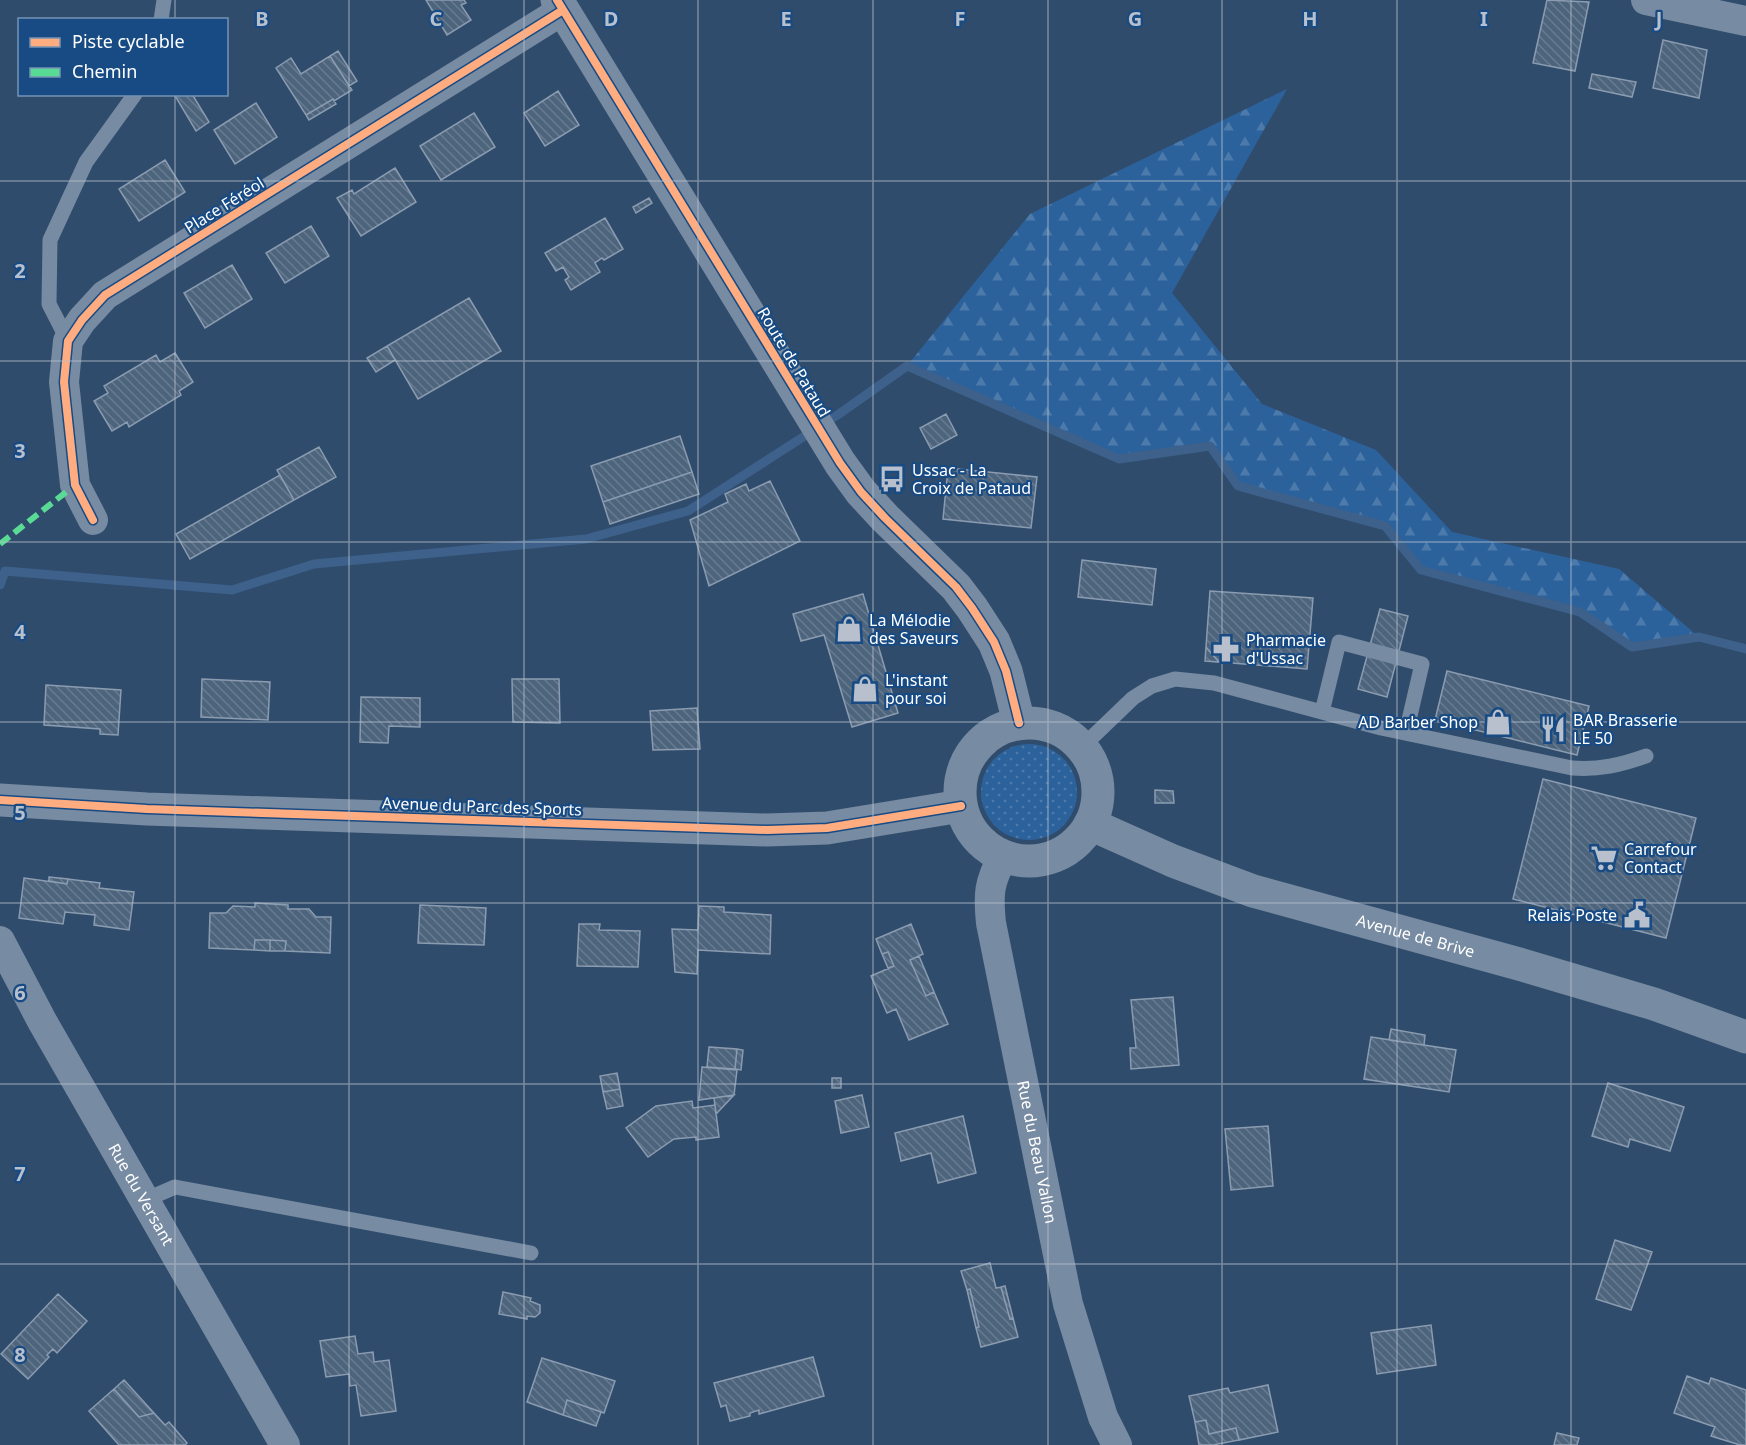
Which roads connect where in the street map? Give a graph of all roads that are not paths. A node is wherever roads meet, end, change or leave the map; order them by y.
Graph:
1 (164, 0) edge
2 (1646, 0) edge
3 (560, 5) edge
4 (161, 18) edge
5 (1746, 21) edge
6 (134, 96) edge
7 (68, 341) junction
8 (93, 520) dead end
9 (1322, 712) junction
10 (1020, 723) junction
11 (1406, 733) junction
12 (1082, 747) junction
13 (1646, 756) dead end
14 (0, 800) edge
15 (961, 806) junction
16 (1090, 824) junction
17 (1003, 856) junction
18 (0, 941) edge
19 (1746, 1037) edge
20 (145, 1200) junction
21 (531, 1253) dead end
22 (285, 1445) edge
23 (1117, 1445) edge

1 - 4 lane
2 - 5 street
3 - 7 street, Place Féréol
3 - 10 street, Route de Pataud
6 - 7 lane
7 - 8 street, Place Féréol
9 - 11 lane
9 - 11 lane
9 - 12 lane
10 - 12 street
10 - 15 street
11 - 13 lane
12 - 16 street
14 - 15 street, Avenue du Parc des Sports
15 - 17 street
16 - 17 street
16 - 19 street, Avenue de Brive
17 - 23 street, Rue du Beau Vallon
18 - 20 street, Rue du Versant
20 - 21 lane
20 - 22 street, Rue du Versant

